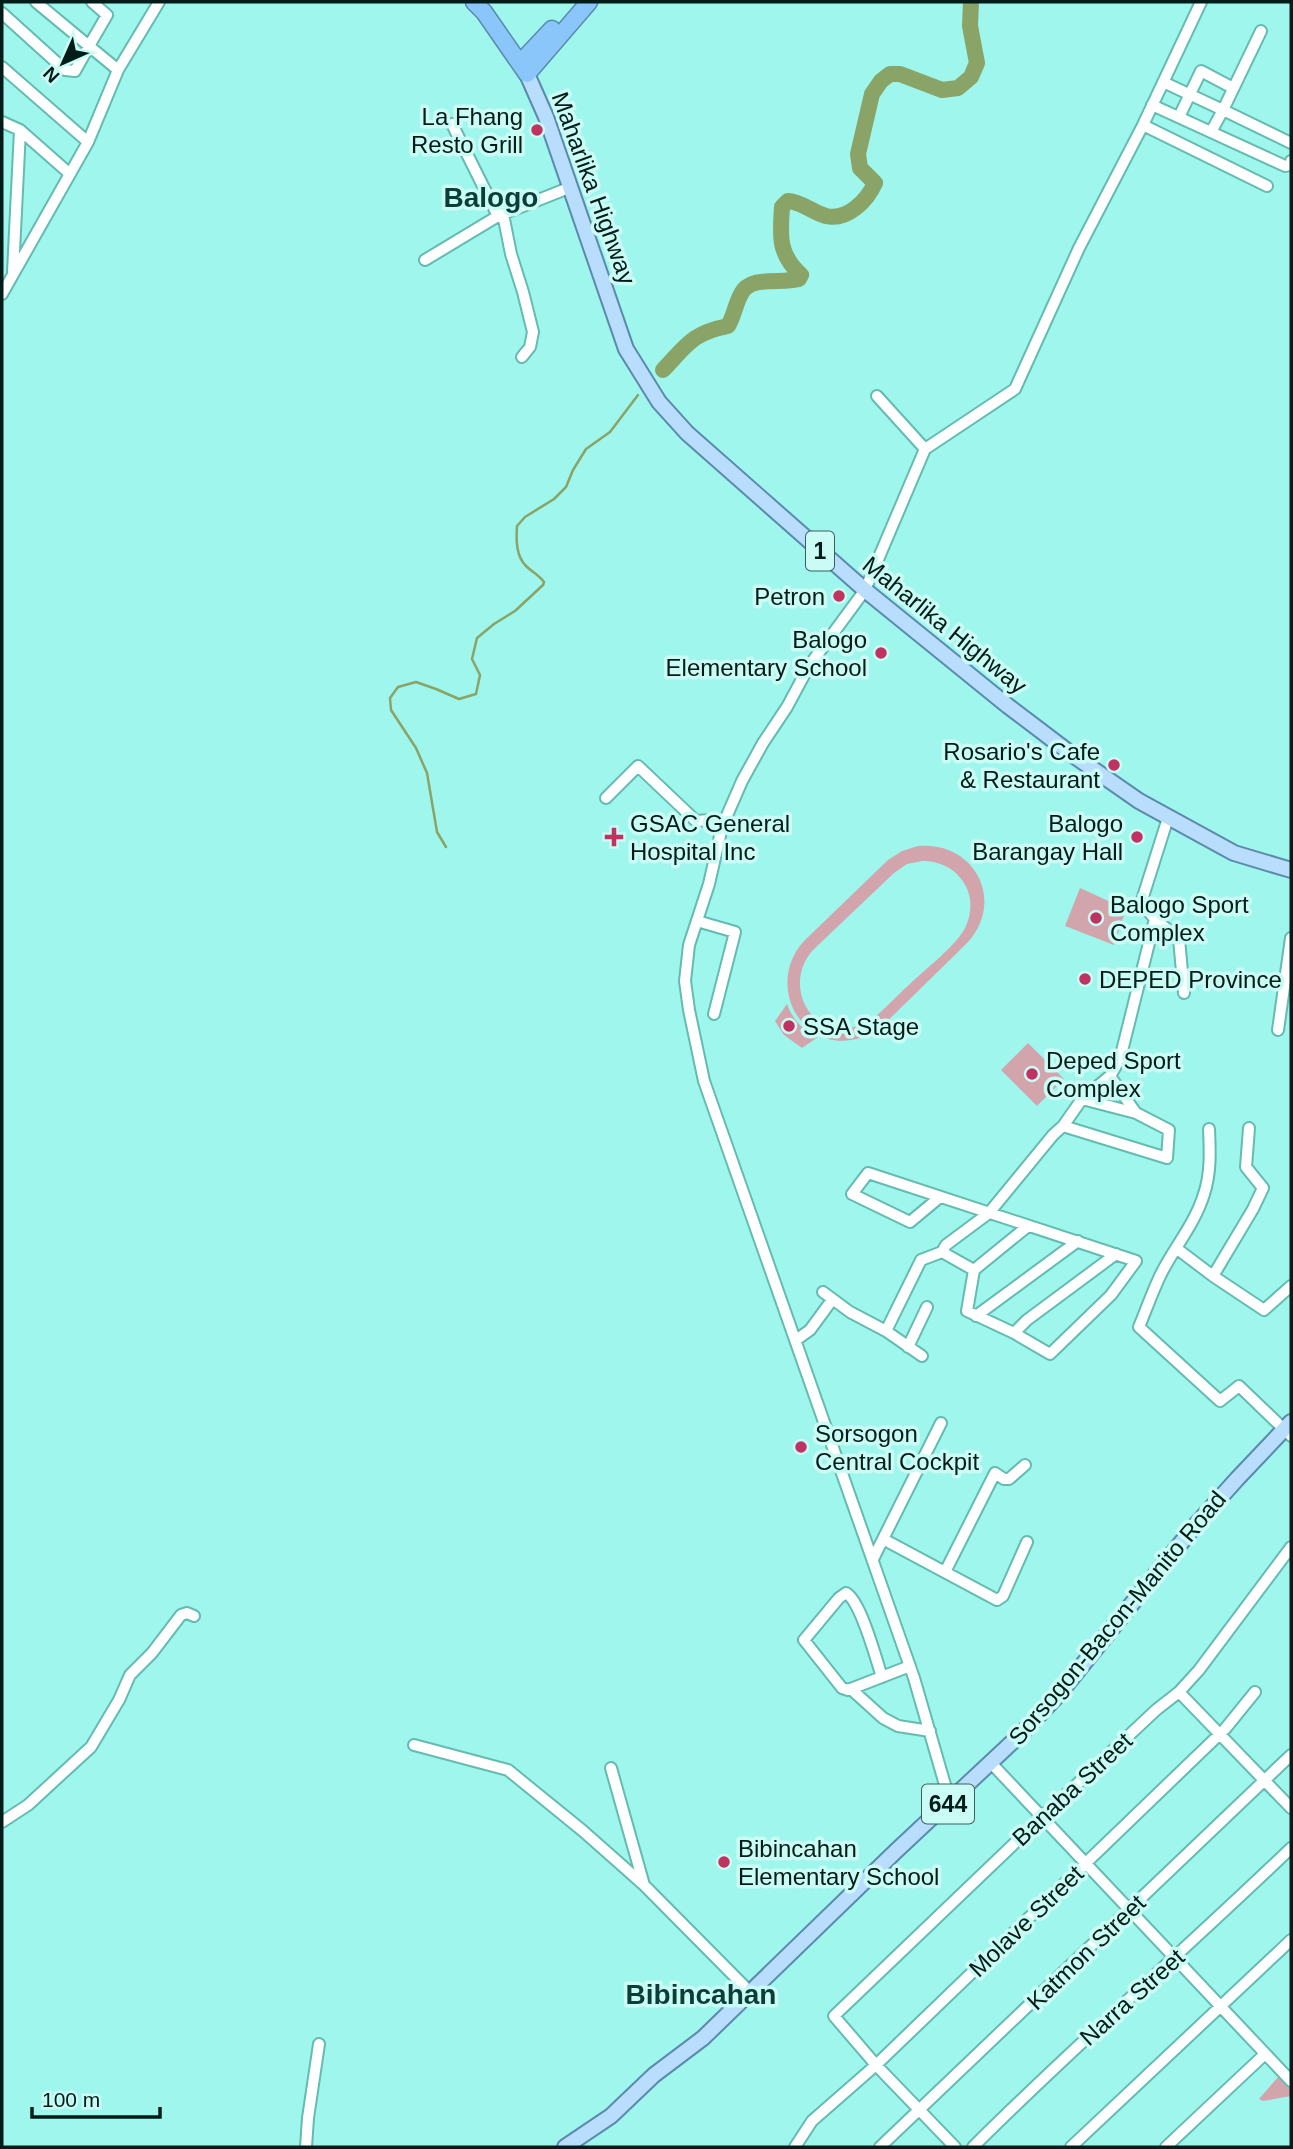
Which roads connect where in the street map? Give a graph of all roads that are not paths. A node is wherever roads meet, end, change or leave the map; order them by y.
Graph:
1 (36, 2) edge
2 (92, 2) edge
3 (474, 2) edge
4 (575, 2) edge
5 (589, 2) edge
6 (1201, 2) edge
7 (153, 4) edge
8 (2, 13) edge
9 (1261, 31) dead end
10 (89, 46) junction
11 (2, 67) edge
12 (524, 69) junction
13 (118, 70) junction
14 (1163, 82) junction
15 (1233, 88) junction
16 (1189, 94) junction
17 (1152, 105) junction
18 (1223, 110) junction
19 (1179, 117) junction
20 (2, 122) edge
21 (452, 124) dead end
22 (1143, 125) junction
23 (20, 130) junction
24 (1211, 132) junction
25 (88, 142) junction
26 (1291, 143) edge
27 (1291, 161) edge
28 (70, 174) junction
29 (1267, 186) dead end
30 (571, 187) junction
31 (500, 215) junction
32 (425, 260) dead end
33 (13, 274) junction
34 (2, 294) edge
35 (522, 357) dead end
36 (877, 396) dead end
37 (925, 449) junction
38 (865, 590) junction
39 (606, 798) dead end
40 (1168, 818) junction
41 (725, 819) junction
42 (1291, 870) edge
43 (1156, 919) junction
44 (697, 921) junction
45 (1291, 937) edge
46 (1184, 993) dead end
47 (714, 1014) dead end
48 (1278, 1030) dead end
49 (1110, 1076) junction
50 (1082, 1098) junction
51 (1136, 1113) junction
52 (1063, 1126) junction
53 (1249, 1128) dead end
54 (1209, 1129) dead end
55 (940, 1197) junction
56 (989, 1213) junction
57 (1028, 1226) junction
58 (1078, 1241) junction
59 (1176, 1248) junction
60 (942, 1252) junction
61 (1116, 1254) junction
62 (974, 1270) junction
63 (1213, 1276) junction
64 (1291, 1286) edge
65 (928, 1307) dead end
66 (976, 1316) junction
67 (886, 1331) junction
68 (1014, 1333) junction
69 (796, 1340) junction
70 (908, 1347) junction
71 (922, 1356) dead end
72 (940, 1423) dead end
73 (1289, 1429) edge
74 (1025, 1465) dead end
75 (883, 1539) junction
76 (1027, 1542) dead end
77 (1291, 1546) edge
78 (873, 1559) junction
79 (945, 1572) junction
80 (194, 1616) dead end
81 (911, 1666) junction
82 (882, 1677) junction
83 (851, 1689) junction
84 (1179, 1692) junction
85 (1255, 1692) dead end
86 (930, 1731) junction
87 (1220, 1734) junction
88 (414, 1745) dead end
89 (1291, 1755) edge
90 (992, 1763) junction
91 (611, 1768) dead end
92 (1265, 1781) junction
93 (950, 1802) junction
94 (1291, 1808) edge
95 (1042, 1817) junction
96 (2, 1822) edge
97 (1291, 1848) edge
98 (1086, 1864) junction
99 (644, 1885) junction
100 (1129, 1911) junction
101 (1291, 1940) edge
102 (1175, 1958) junction
103 (751, 1993) junction
104 (1221, 2007) junction
105 (319, 2044) dead end
106 (1265, 2054) junction
107 (876, 2065) junction
108 (1291, 2081) edge
109 (919, 2111) junction
110 (306, 2147) edge
111 (565, 2147) edge
112 (795, 2147) edge
113 (880, 2147) edge
114 (955, 2147) edge
115 (973, 2147) edge
116 (1071, 2147) edge
117 (1166, 2147) edge

1 - 10 street
2 - 10 street
3 - 12 highway, Maharlika Highway / 1
4 - 12 highway
5 - 12 highway
6 - 14 street
7 - 13 street
8 - 10 street
9 - 15 street
10 - 13 street
11 - 25 street
12 - 30 main road, Maharlika Highway / 1
13 - 25 street
14 - 16 street
14 - 17 street
15 - 16 street
15 - 18 street
16 - 18 street
16 - 19 street
17 - 19 street
17 - 22 street
18 - 24 street
18 - 26 street
19 - 24 street
20 - 23 street
21 - 31 street
22 - 29 street
22 - 37 street
23 - 28 street
23 - 33 street
24 - 27 street
25 - 28 street
28 - 33 street
30 - 31 street
30 - 38 main road, Maharlika Highway / 1
31 - 32 street
31 - 35 street
33 - 34 street
36 - 37 street
37 - 38 street
38 - 40 main road, Maharlika Highway / 1
38 - 41 street
39 - 41 street
40 - 42 main road, Maharlika Highway / 1
40 - 43 street
41 - 44 street
43 - 46 street
43 - 49 street
44 - 47 street
44 - 69 street
45 - 48 street
49 - 50 street
49 - 51 street
50 - 51 street
50 - 52 street
51 - 52 street
52 - 56 street
53 - 63 street
54 - 59 street
55 - 55 street
55 - 56 street
56 - 57 street
56 - 60 street
57 - 58 street
57 - 62 street
58 - 61 street
58 - 66 street
59 - 63 street
59 - 73 street
60 - 62 street
60 - 67 street
61 - 68 street
61 - 68 street
62 - 66 street
63 - 64 street
65 - 70 street
66 - 68 street
67 - 69 street
67 - 70 street
69 - 78 street
70 - 71 street
72 - 75 street
73 - 90 main road, Sorsogon-Bacon-Manito Road / 644
74 - 79 street
75 - 78 street
75 - 79 street
76 - 79 street
77 - 84 street, Banaba Street
78 - 81 street
80 - 96 street
81 - 82 street
81 - 86 street
82 - 83 street
82 - 83 street
83 - 86 street
84 - 87 street
84 - 95 street, Banaba Street
85 - 87 street, Molave Street
86 - 93 street
87 - 92 street
87 - 98 street, Molave Street
88 - 99 street
89 - 92 street, Katmon Street
90 - 93 main road, Sorsogon-Bacon-Manito Road / 644
90 - 95 street
91 - 99 street
92 - 94 street
92 - 100 street, Katmon Street
93 - 103 main road, Sorsogon-Bacon-Manito Road / 644
95 - 98 street
95 - 107 street, Banaba Street
97 - 102 street, Narra Street
98 - 100 street
98 - 107 street, Molave Street
99 - 103 street
100 - 102 street
100 - 109 street, Katmon Street
101 - 104 street
102 - 104 street
102 - 115 street, Narra Street
103 - 111 main road, Sorsogon-Bacon-Manito Road / 644
104 - 106 street
104 - 116 street
105 - 110 street
106 - 108 street
106 - 117 street
107 - 109 street
107 - 112 street, Molave Street
109 - 113 street, Katmon Street
109 - 114 street

